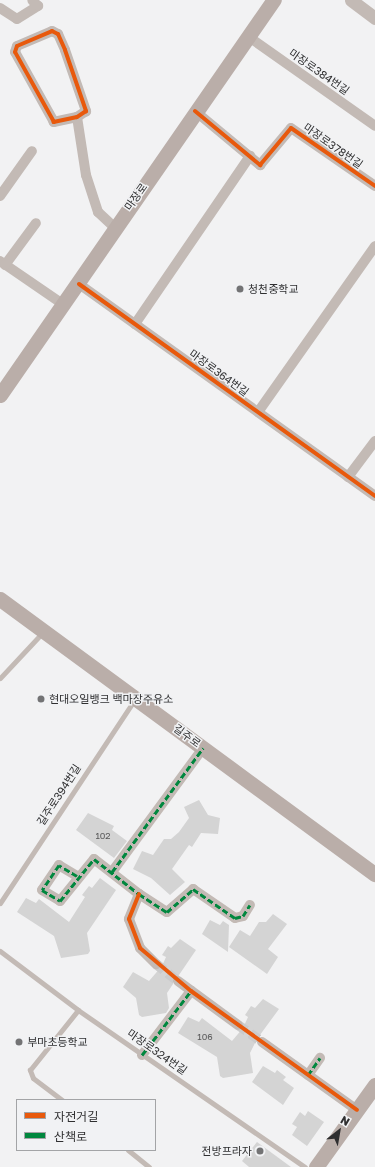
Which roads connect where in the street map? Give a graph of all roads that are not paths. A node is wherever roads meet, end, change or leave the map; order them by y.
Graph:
1 (32, 0) edge
2 (274, 0) edge
3 (351, 0) edge
4 (0, 8) edge
5 (375, 18) edge
6 (248, 37) junction
7 (195, 112) junction
8 (77, 117) junction
9 (375, 126) edge
10 (32, 151) dead end
11 (250, 156) junction
12 (375, 186) edge
13 (0, 196) edge
14 (36, 223) dead end
15 (114, 227) junction
16 (375, 246) edge
17 (3, 263) edge
18 (78, 284) junction
19 (64, 305) junction
20 (135, 324) junction
21 (0, 395) edge
22 (258, 412) junction
23 (375, 441) edge
24 (348, 477) junction
25 (375, 496) edge
26 (0, 599) edge
27 (43, 631) junction
28 (0, 678) edge
29 (135, 698) junction
30 (203, 748) junction
31 (112, 872) junction
32 (375, 874) edge
33 (77, 876) dead end
34 (139, 894) junction
35 (0, 903) edge
36 (250, 905) dead end
37 (0, 951) edge
38 (156, 964) tunnel mouth
39 (178, 981) tunnel mouth
40 (191, 990) junction
41 (78, 1010) junction
42 (238, 1024) tunnel mouth
43 (262, 1042) tunnel mouth
44 (142, 1055) junction
45 (320, 1058) dead end
46 (308, 1075) junction
47 (375, 1085) edge
48 (61, 1099) edge
49 (357, 1110) junction
50 (129, 1151) edge
51 (150, 1167) edge
52 (305, 1167) edge
53 (316, 1167) edge

1 - 4 street
2 - 6 main road, 마장로
3 - 5 street
6 - 7 main road, 마장로
6 - 9 street, 마장로384번길
7 - 11 street, 마장로378번길
7 - 15 main road, 마장로
8 - 8 street
8 - 15 street
10 - 13 street
11 - 12 street, 마장로378번길
11 - 20 street
14 - 17 street
15 - 18 main road, 마장로
16 - 22 street
17 - 19 street
18 - 19 main road, 마장로
18 - 20 street, 마장로364번길
19 - 21 main road, 마장로
20 - 22 street, 마장로364번길
22 - 24 street, 마장로364번길
23 - 24 street
24 - 25 street, 마장로364번길
26 - 27 main road, 길주로
27 - 28 lane
27 - 29 main road, 길주로
29 - 30 main road, 길주로
29 - 35 lane, 길주로394번길
30 - 31 street
30 - 32 main road, 길주로
31 - 33 street
31 - 34 street
34 - 36 street
34 - 38 street
37 - 41 lane, 마장로324번길
39 - 40 street
40 - 42 street
40 - 44 street
41 - 44 lane, 마장로324번길
41 - 48 lane
43 - 46 street
44 - 52 lane, 마장로324번길
45 - 46 street
46 - 49 street
47 - 49 main road
49 - 53 main road
50 - 51 lane

